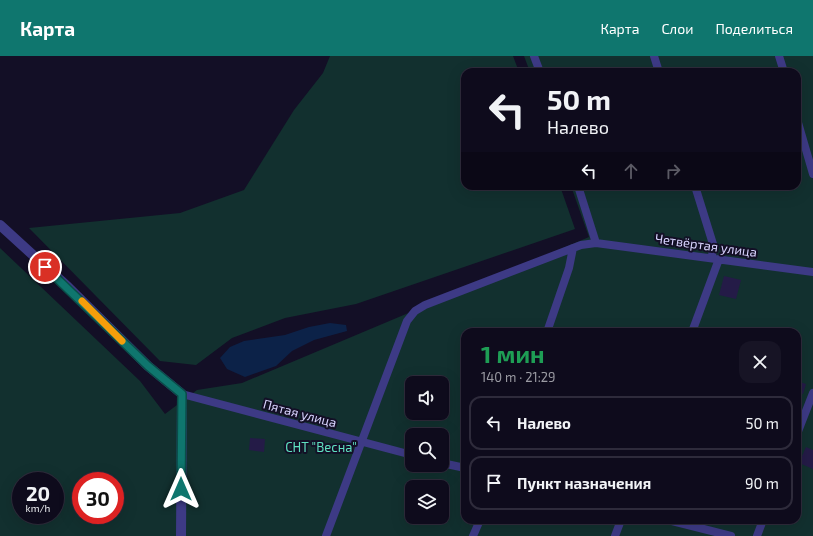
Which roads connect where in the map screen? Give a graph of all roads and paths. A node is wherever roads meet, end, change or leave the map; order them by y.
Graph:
1 (534, 56) edge
2 (654, 56) edge
3 (779, 56) edge
4 (538, 68) edge
5 (658, 68) edge
6 (783, 68) edge
7 (801, 133) edge
8 (813, 174) edge
9 (579, 190) edge
10 (696, 190) edge
11 (0, 225) edge
12 (596, 243) junction
13 (573, 248) junction
14 (715, 258) junction
15 (813, 272) edge
16 (548, 328) edge
17 (693, 328) edge
18 (813, 393) edge
19 (182, 394) junction
20 (801, 424) edge
21 (362, 442) junction
22 (405, 453) edge
23 (449, 465) edge
24 (461, 467) edge
25 (478, 524) edge
26 (620, 524) edge
27 (684, 524) edge
28 (762, 524) edge
29 (181, 536) edge
30 (326, 536) edge
31 (473, 536) edge
32 (615, 536) edge
33 (731, 536) edge
34 (757, 536) edge

1 - 4 lane
2 - 5 lane
3 - 6 lane
7 - 8 lane
9 - 12 lane
10 - 14 lane
11 - 19 street
12 - 13 lane, Четвёртая улица
12 - 14 lane, Четвёртая улица
13 - 16 lane
13 - 21 lane, Четвёртая улица
14 - 15 lane, Четвёртая улица
14 - 17 lane
18 - 20 lane
19 - 21 lane, Пятая улица
19 - 29 street
21 - 22 lane, Пятая улица
21 - 30 lane, Четвёртая улица
23 - 24 lane
25 - 31 lane
26 - 32 lane
27 - 33 lane
28 - 34 lane

